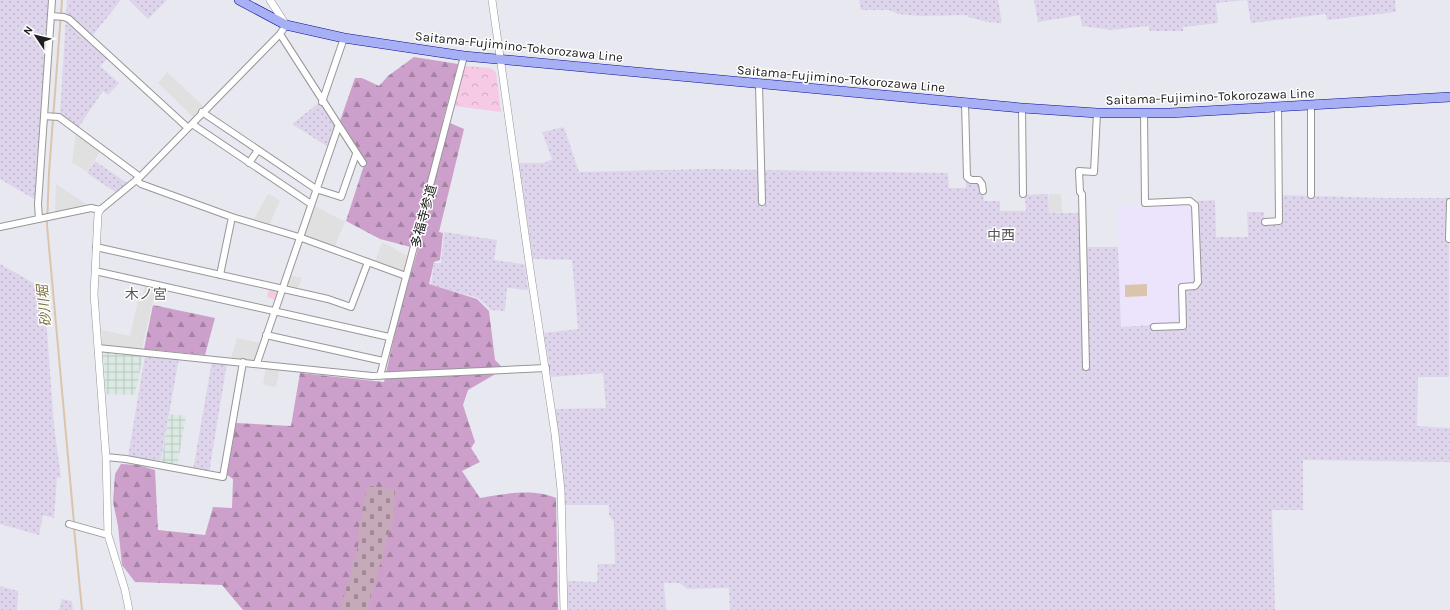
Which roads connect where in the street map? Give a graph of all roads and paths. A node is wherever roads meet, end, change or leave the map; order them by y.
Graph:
1 (52, 0) edge
2 (239, 0) edge
3 (270, 0) edge
4 (492, 0) edge
5 (50, 16) junction
6 (286, 26) junction
7 (280, 34) junction
8 (344, 38) junction
9 (464, 56) junction
10 (502, 60) junction
11 (759, 84) junction
12 (1450, 97) edge
13 (322, 102) junction
14 (965, 103) junction
15 (1311, 106) junction
16 (1022, 108) junction
17 (1278, 108) junction
18 (202, 112) junction
19 (1097, 113) junction
20 (1144, 114) junction
21 (45, 116) junction
22 (190, 126) junction
23 (338, 126) junction
24 (258, 150) junction
25 (356, 154) junction
26 (249, 163) junction
27 (363, 163) dead end
28 (138, 179) junction
29 (316, 189) junction
30 (983, 192) dead end
31 (1023, 194) dead end
32 (1311, 196) dead end
33 (762, 202) dead end
34 (1450, 202) edge
35 (311, 204) junction
36 (100, 210) junction
37 (232, 217) junction
38 (40, 218) junction
39 (1265, 222) dead end
40 (0, 227) edge
41 (299, 237) junction
42 (1449, 239) edge
43 (96, 247) junction
44 (368, 262) junction
45 (95, 271) junction
46 (220, 275) junction
47 (406, 276) junction
48 (282, 289) junction
49 (274, 312) junction
50 (1154, 327) dead end
51 (266, 335) junction
52 (389, 337) junction
53 (98, 348) junction
54 (383, 361) junction
55 (243, 362) junction
56 (256, 363) junction
57 (1086, 367) dead end
58 (546, 368) junction
59 (380, 376) junction
60 (106, 457) junction
61 (69, 524) dead end
62 (108, 535) junction
63 (129, 610) edge
64 (564, 610) edge

1 - 5 street
2 - 6 main road, Saitama-Fujimino-Tokorozawa Line
3 - 6 street
4 - 10 street
5 - 21 street
5 - 22 street
6 - 7 street
6 - 8 main road, Saitama-Fujimino-Tokorozawa Line
7 - 13 street
7 - 18 street
8 - 9 main road, Saitama-Fujimino-Tokorozawa Line
8 - 13 street
9 - 10 main road, Saitama-Fujimino-Tokorozawa Line
9 - 47 street, 多福寺参道
10 - 11 main road, Saitama-Fujimino-Tokorozawa Line
10 - 58 street
11 - 14 main road, Saitama-Fujimino-Tokorozawa Line
11 - 33 street
12 - 15 main road, Saitama-Fujimino-Tokorozawa Line
13 - 23 street
14 - 16 main road, Saitama-Fujimino-Tokorozawa Line
14 - 30 street
15 - 17 main road, Saitama-Fujimino-Tokorozawa Line
15 - 32 street
16 - 19 main road, Saitama-Fujimino-Tokorozawa Line
16 - 31 street
17 - 20 main road, Saitama-Fujimino-Tokorozawa Line
17 - 39 street
18 - 22 street
18 - 24 street
19 - 20 main road, Saitama-Fujimino-Tokorozawa Line
19 - 57 street
20 - 50 street
21 - 28 street
21 - 38 street
22 - 26 street
22 - 28 street
23 - 25 street
23 - 29 street
24 - 26 street
24 - 29 street
25 - 27 street
25 - 29 street
26 - 35 street
28 - 36 street
28 - 37 street
29 - 35 street
34 - 42 street
35 - 41 street
36 - 38 street
36 - 43 street
37 - 41 street
37 - 46 street
38 - 40 street
41 - 44 street
41 - 48 street
43 - 45 street
43 - 46 street
44 - 47 street
44 - 48 street
45 - 49 street
45 - 53 street
46 - 48 street
47 - 52 street, 多福寺参道
48 - 49 street
49 - 51 street
49 - 52 street
51 - 54 street
51 - 56 street
52 - 54 street, 多福寺参道
53 - 55 street
53 - 60 street
54 - 59 street, 多福寺参道
55 - 56 street
55 - 60 street
56 - 59 street
58 - 59 street
58 - 64 street
60 - 62 street
61 - 62 street
62 - 63 street

